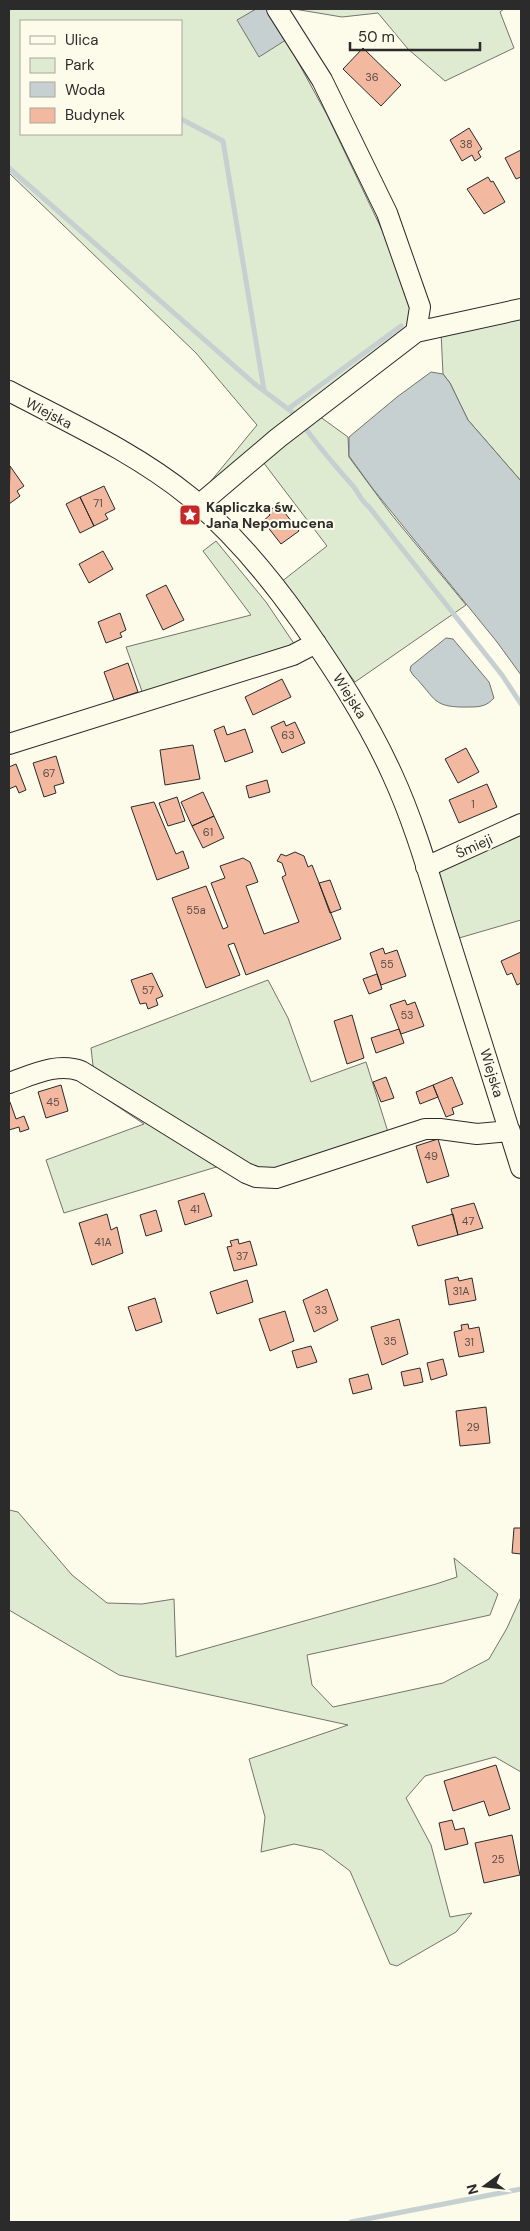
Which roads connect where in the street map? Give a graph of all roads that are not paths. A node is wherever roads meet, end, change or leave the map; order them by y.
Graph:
1 (277, 9) edge
2 (521, 309) edge
3 (416, 332) junction
4 (9, 392) edge
5 (199, 505) junction
6 (316, 643) junction
7 (9, 744) edge
8 (521, 824) edge
9 (426, 866) junction
10 (9, 1083) edge
11 (510, 1132) junction
12 (521, 1168) edge

1 - 3 street
2 - 3 street
3 - 5 street
4 - 5 street, Wiejska
5 - 6 street, Wiejska
6 - 7 street
6 - 9 street, Wiejska
8 - 9 street, Śmieji
9 - 11 street, Wiejska
10 - 11 street
11 - 12 street, Wiejska

